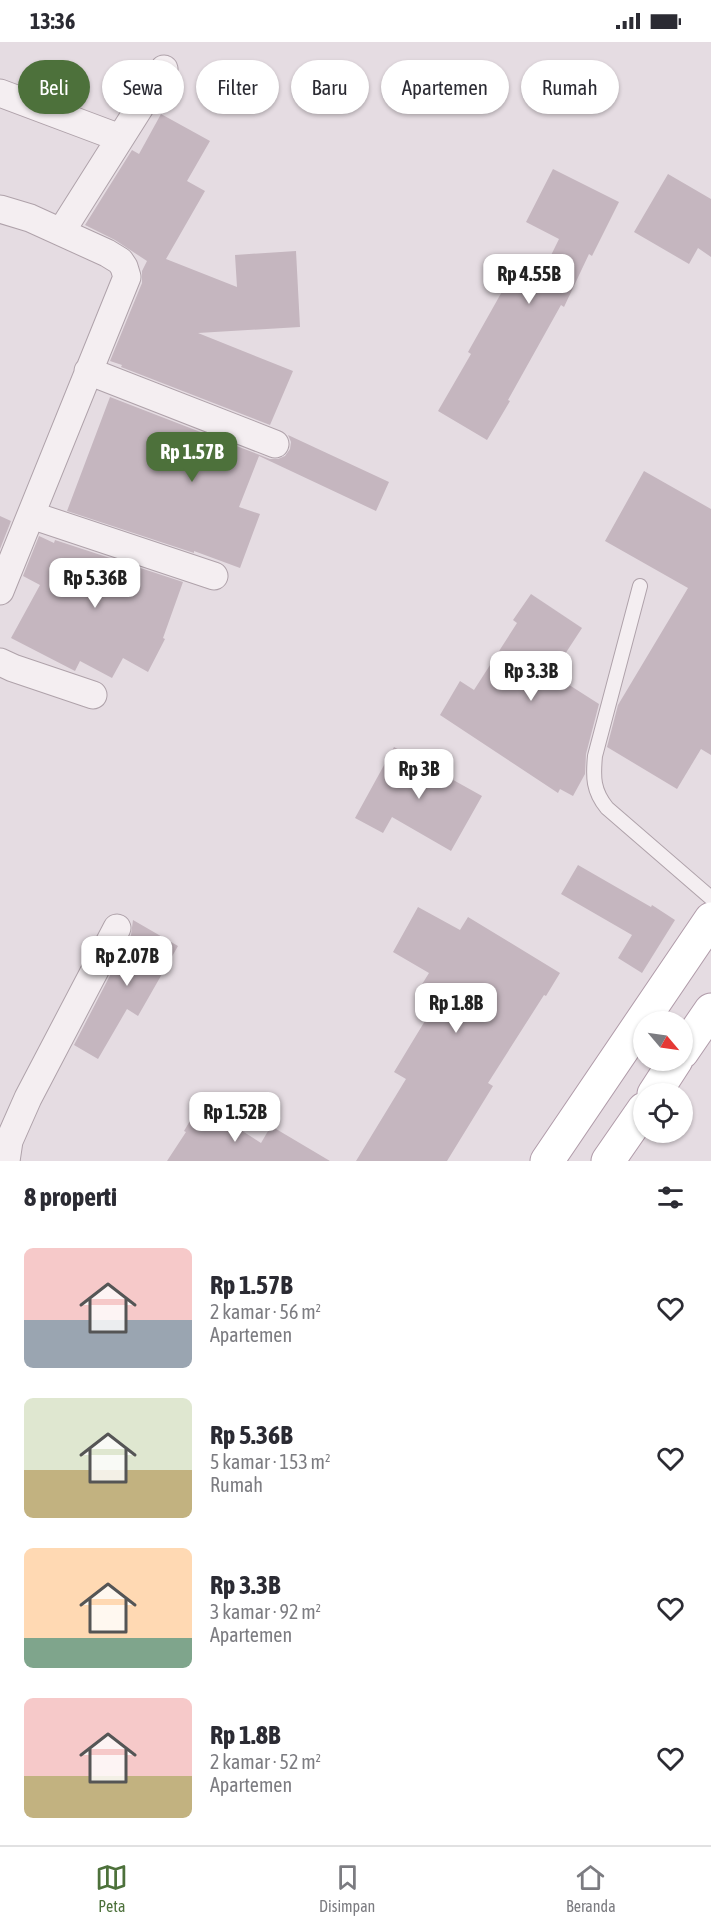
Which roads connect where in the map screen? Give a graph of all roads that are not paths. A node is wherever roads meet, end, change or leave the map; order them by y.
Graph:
1 (0, 93) edge
2 (135, 114) edge
3 (120, 138) junction
4 (0, 209) edge
5 (61, 232) junction
6 (88, 371) junction
7 (275, 444) dead end
8 (31, 515) junction
9 (214, 576) dead end
10 (640, 586) dead end
11 (0, 591) edge
12 (0, 662) edge
13 (93, 695) dead end
14 (711, 898) edge
15 (711, 919) edge
16 (117, 928) dead end
17 (711, 1010) edge
18 (693, 1036) edge
19 (633, 1125) edge
20 (6, 1161) edge
21 (547, 1161) edge
22 (608, 1161) edge

1 - 3 street
2 - 3 street
3 - 5 street
4 - 5 street
5 - 6 street
6 - 7 street
6 - 8 street
8 - 9 street
8 - 11 street
10 - 14 lane
12 - 13 street
15 - 21 main road
16 - 20 street
17 - 18 main road
19 - 22 main road

